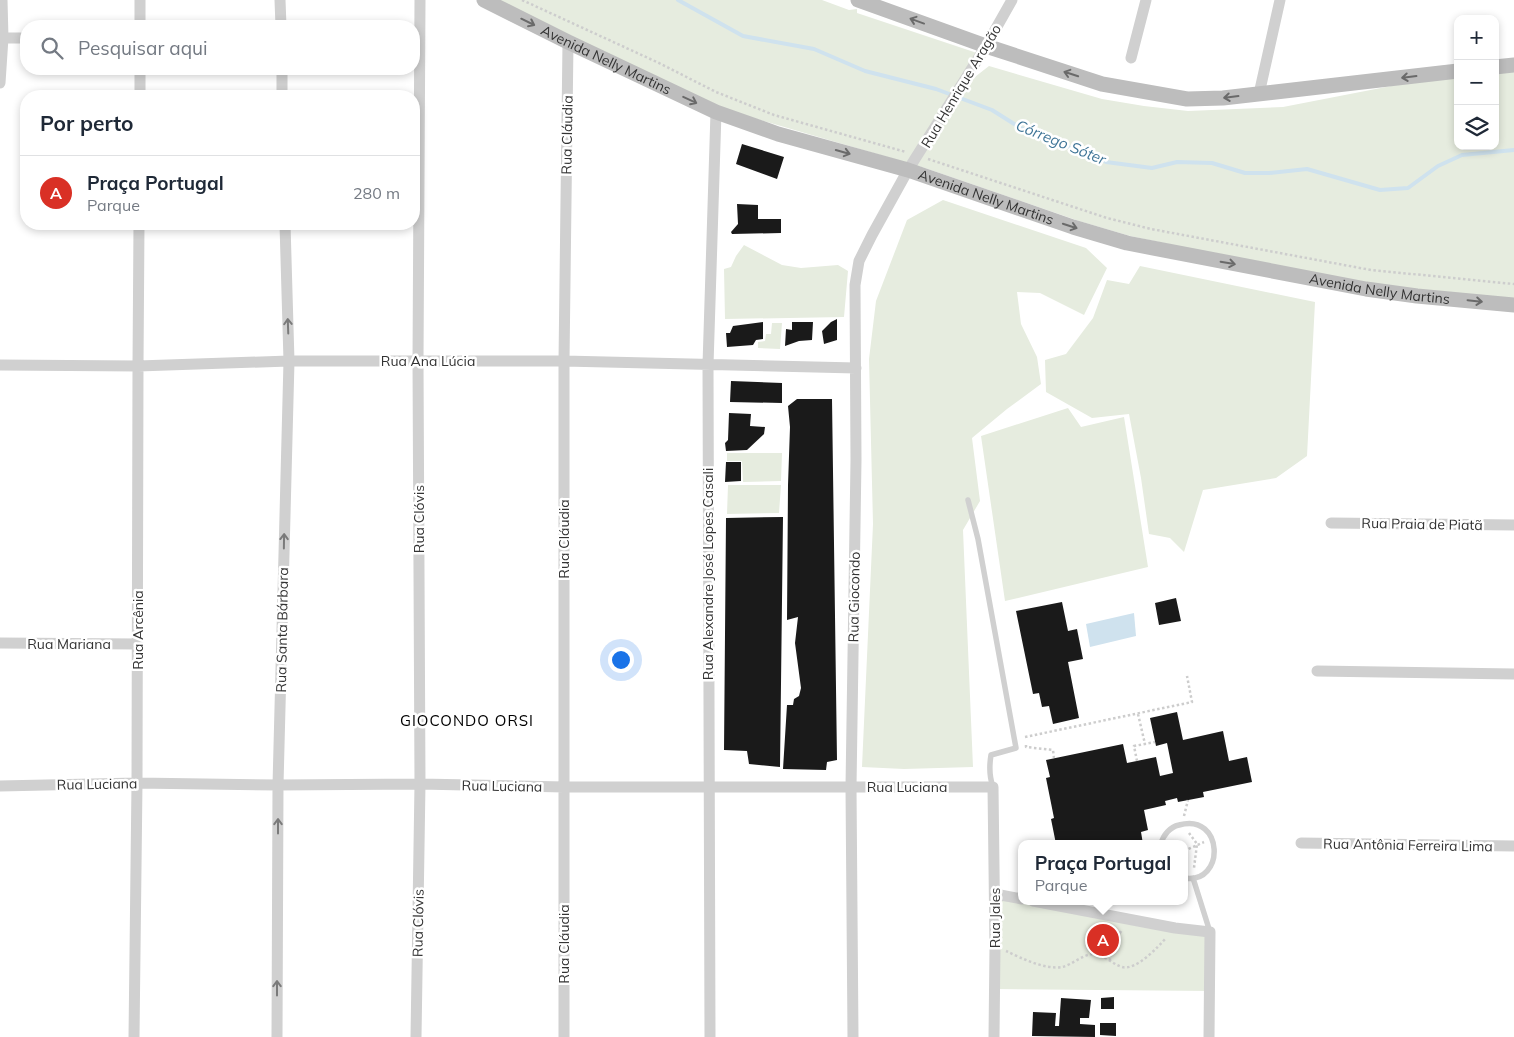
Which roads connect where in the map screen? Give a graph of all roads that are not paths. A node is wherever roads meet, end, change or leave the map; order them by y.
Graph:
1 (2, 0) edge
2 (140, 0) edge
3 (280, 0) edge
4 (420, 0) edge
5 (484, 0) edge
6 (858, 0) edge
7 (1012, 0) edge
8 (1146, 0) edge
9 (1280, 0) edge
10 (140, 20) edge
11 (281, 20) edge
12 (420, 20) edge
13 (3, 38) junction
14 (20, 38) edge
15 (568, 42) junction
16 (986, 46) junction
17 (1131, 58) dead end
18 (1514, 65) edge
19 (1499, 67) edge
20 (1454, 71) edge
21 (140, 75) edge
22 (282, 75) edge
23 (418, 75) edge
24 (0, 83) edge
25 (140, 90) edge
26 (282, 90) edge
27 (418, 90) edge
28 (1259, 94) junction
29 (716, 112) junction
30 (908, 170) junction
31 (139, 230) edge
32 (285, 230) edge
33 (417, 230) edge
34 (1514, 305) edge
35 (289, 361) junction
36 (418, 361) junction
37 (564, 361) junction
38 (708, 365) junction
39 (0, 366) edge
40 (138, 366) junction
41 (856, 368) junction
42 (968, 500) dead end
43 (1331, 523) dead end
44 (1514, 525) edge
45 (0, 643) edge
46 (138, 644) junction
47 (1317, 671) dead end
48 (1514, 674) edge
49 (137, 783) junction
50 (420, 784) junction
51 (278, 785) junction
52 (0, 786) edge
53 (708, 786) junction
54 (564, 787) junction
55 (851, 787) junction
56 (994, 793) junction
57 (1162, 840) edge
58 (1301, 843) dead end
59 (1514, 846) edge
60 (1188, 878) edge
61 (1193, 878) junction
62 (995, 894) junction
63 (1018, 898) edge
64 (1054, 905) edge
65 (1210, 932) junction
66 (134, 1037) edge
67 (277, 1037) edge
68 (416, 1037) edge
69 (564, 1037) edge
70 (710, 1037) edge
71 (853, 1037) edge
72 (994, 1037) edge
73 (1209, 1037) edge

1 - 13 street
2 - 10 street
3 - 11 street
4 - 12 street, Rua Clóvis
5 -> 15 main road, Avenida Nelly Martins
16 -> 6 main road
7 - 16 street, Rua Henrique Aragão
8 - 17 street
9 - 28 street
13 - 14 street
13 - 24 street
15 -> 29 main road, Avenida Nelly Martins
15 - 37 street, Rua Cláudia
28 -> 16 main road
16 - 30 street, Rua Henrique Aragão
18 - 19 main road
20 -> 28 main road
21 - 25 street
22 - 26 street
23 - 27 street, Rua Clóvis
29 -> 30 main road, Avenida Nelly Martins
29 - 38 street, Rua Alexandre José Lopes Casali
30 -> 34 main road, Avenida Nelly Martins
30 - 41 street, Rua Giocondo
31 - 40 street, Rua Arcênia
35 -> 32 street, Rua Santa Bárbara
33 - 36 street, Rua Clóvis
35 - 36 street, Rua Ana Lúcia
35 - 40 street, Rua Ana Lúcia
51 -> 35 street, Rua Santa Bárbara
36 - 37 street, Rua Ana Lúcia
36 - 50 street, Rua Clóvis
37 - 38 street, Rua Ana Lúcia
37 - 54 street, Rua Cláudia
38 - 41 street, Rua Ana Lúcia
38 - 53 street, Rua Alexandre José Lopes Casali
39 - 40 street, Rua Ana Lúcia
40 - 46 street, Rua Arcênia
41 - 55 street, Rua Giocondo
42 - 56 lane
43 - 44 street, Rua Praia de Piatã
45 - 46 street, Rua Mariana
46 - 49 street, Rua Arcênia
47 - 48 street
49 - 51 street, Rua Luciana
49 - 52 street, Rua Luciana
49 - 66 street, Rua Arcênia
50 - 51 street, Rua Luciana
50 - 54 street, Rua Luciana
50 - 68 street, Rua Clóvis
67 -> 51 street, Rua Santa Bárbara
53 - 54 street, Rua Luciana
53 - 55 street, Rua Luciana
53 - 70 street, Rua Alexandre José Lopes Casali
54 - 69 street, Rua Cláudia
55 - 56 street, Rua Luciana
55 - 71 street, Rua Giocondo
56 - 62 street, Rua Jales
57 - 61 lane
58 - 59 street, Rua Antônia Ferreira Lima
60 - 61 lane
61 - 65 lane
62 - 63 street
62 - 72 street, Rua Jales
64 - 65 street
65 - 73 street

